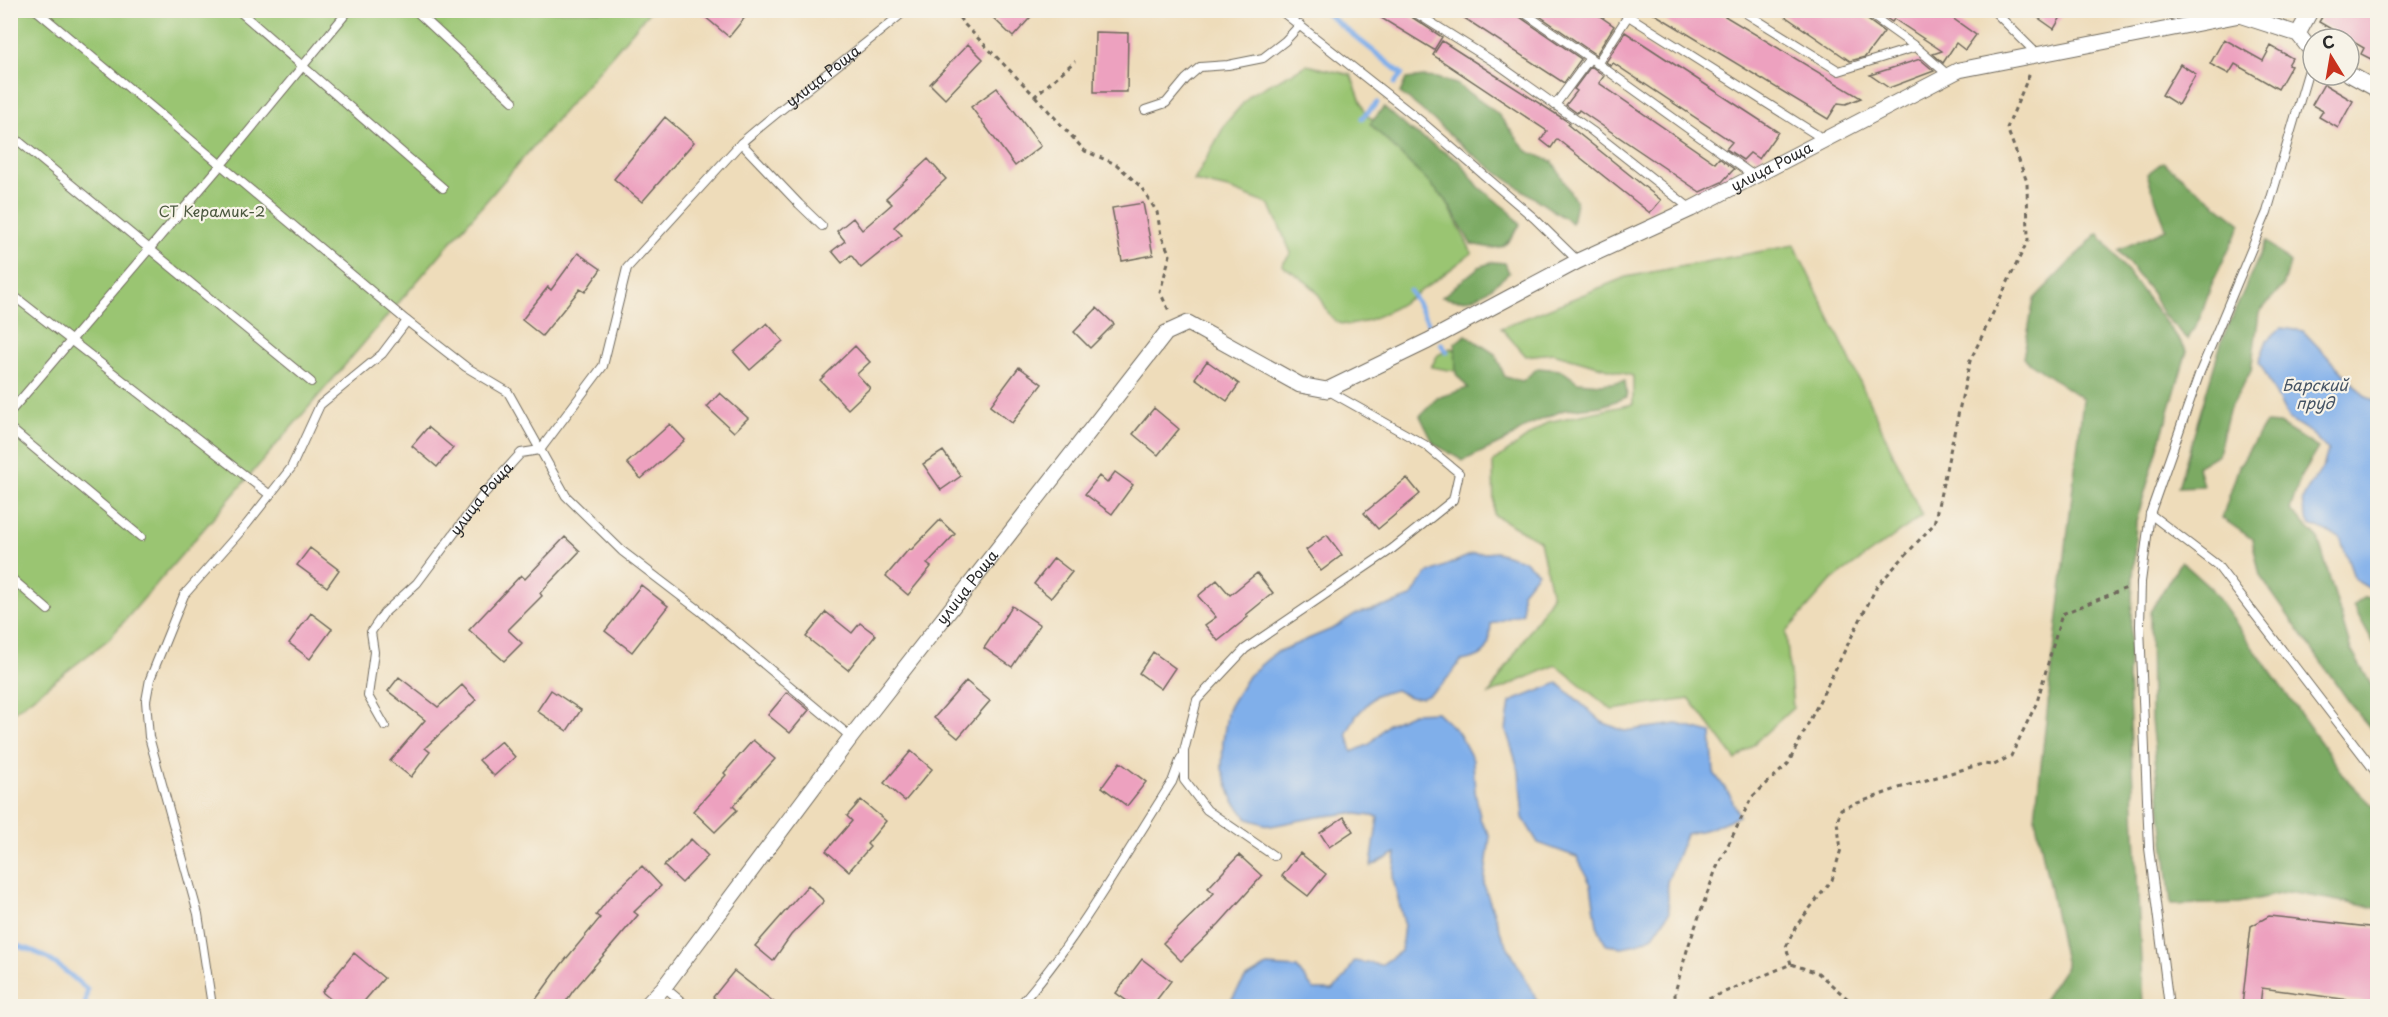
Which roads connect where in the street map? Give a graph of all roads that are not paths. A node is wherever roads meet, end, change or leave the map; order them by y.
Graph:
1 (36, 10) edge
2 (238, 10) edge
3 (349, 10) edge
4 (415, 10) edge
5 (906, 10) edge
6 (1280, 10) edge
7 (1411, 10) edge
8 (1520, 10) edge
9 (1619, 10) edge
10 (1741, 10) edge
11 (1864, 10) edge
12 (1993, 10) edge
13 (2224, 10) edge
14 (2311, 10) edge
15 (2240, 15) junction
16 (1628, 16) junction
17 (1300, 25) junction
18 (2298, 34) junction
19 (2301, 38) edge
20 (1916, 47) junction
21 (2037, 54) junction
22 (1594, 61) junction
23 (302, 67) junction
24 (1948, 75) junction
25 (2361, 81) edge
26 (2303, 87) edge
27 (2378, 90) edge
28 (513, 101) dead end
29 (1555, 105) junction
30 (1145, 110) dead end
31 (10, 134) edge
32 (1825, 140) junction
33 (741, 144) junction
34 (221, 165) junction
35 (1754, 176) junction
36 (443, 188) dead end
37 (1691, 209) junction
38 (822, 226) dead end
39 (149, 250) junction
40 (1578, 261) junction
41 (10, 293) edge
42 (407, 321) junction
43 (71, 341) junction
44 (311, 382) dead end
45 (1327, 390) junction
46 (10, 412) edge
47 (10, 428) edge
48 (540, 450) junction
49 (270, 495) junction
50 (2150, 514) junction
51 (141, 537) dead end
52 (10, 577) edge
53 (48, 610) dead end
54 (385, 726) dead end
55 (851, 737) junction
56 (1184, 751) junction
57 (2378, 775) edge
58 (1274, 856) dead end
59 (664, 987) junction
60 (212, 1006) edge
61 (646, 1006) edge
62 (687, 1006) edge
63 (1019, 1006) edge
64 (2169, 1006) edge

1 - 34 lane
2 - 23 lane
3 - 23 lane
4 - 28 lane
5 - 33 lane, улица Роща
6 - 17 lane
7 - 29 lane
8 - 22 lane
9 - 16 lane
10 - 20 lane
11 - 20 lane
12 - 21 lane
13 - 15 street
14 - 18 street
15 - 18 street
15 - 21 street, улица Роща
16 - 22 lane
16 - 32 lane
17 - 30 lane
17 - 40 lane
18 - 19 street
20 - 24 lane
21 - 24 street, улица Роща
22 - 29 lane
22 - 35 lane
23 - 34 lane
23 - 36 lane
24 - 32 street, улица Роща
25 - 27 street
26 - 50 lane
29 - 37 lane
31 - 39 lane
32 - 35 street, улица Роща
33 - 38 lane
33 - 48 lane, улица Роща
34 - 39 lane
34 - 42 lane
35 - 37 street, улица Роща
37 - 40 street, улица Роща
39 - 43 lane
39 - 44 lane
40 - 45 street, улица Роща
41 - 43 lane
42 - 48 lane
42 - 49 lane
43 - 46 lane
43 - 49 lane
45 - 55 street, улица Роща
45 - 56 lane
47 - 51 lane
48 - 54 lane, улица Роща
48 - 55 lane
49 - 60 lane
50 - 57 lane
50 - 64 lane
52 - 53 lane
55 - 59 street, улица Роща
56 - 58 lane
56 - 63 lane
59 - 61 street, улица Роща
59 - 62 lane

